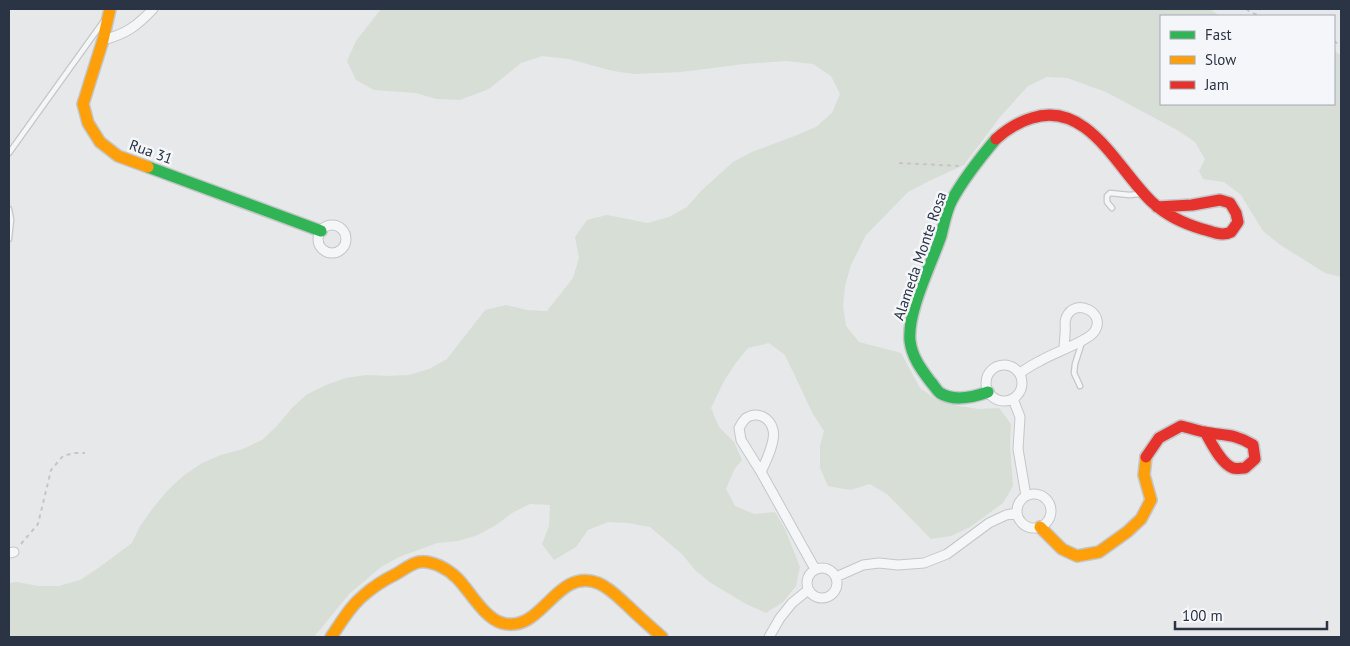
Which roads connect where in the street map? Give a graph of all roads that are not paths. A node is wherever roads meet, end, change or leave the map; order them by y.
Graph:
1 (153, 9) edge
2 (109, 12) edge
3 (103, 40) junction
4 (9, 153) edge
5 (1143, 194) junction
6 (1157, 207) junction
7 (1112, 208) dead end
8 (9, 209) edge
9 (321, 231) dead end
10 (9, 239) edge
11 (1083, 340) junction
12 (1064, 349) junction
13 (1020, 373) junction
14 (1080, 386) dead end
15 (988, 392) junction
16 (1013, 399) junction
17 (1205, 432) dead end
18 (762, 472) junction
19 (1026, 496) junction
20 (1017, 513) junction
21 (1040, 527) junction
22 (815, 569) junction
23 (836, 577) junction
24 (808, 590) junction
25 (331, 637) edge
26 (662, 637) edge
27 (769, 637) edge

1 - 3 street
2 - 3 street, Rua 31
2 - 4 lane, Rua 31
3 - 9 street, Rua 31
5 - 6 street, Alameda Monte Rosa
5 - 7 lane
5 - 15 street, Alameda Monte Rosa
6 - 6 street, Alameda Monte Rosa
8 - 10 lane
11 - 12 street
11 - 12 street
11 - 14 lane
12 - 13 street
13 - 15 street
13 - 16 street
15 - 16 street
16 - 19 street
17 - 21 street
18 - 18 street
18 - 22 street
19 - 20 street
19 - 21 street
20 - 21 street
20 - 23 street
22 - 23 street
22 - 24 street
23 - 24 street
24 - 27 street
25 - 26 street

